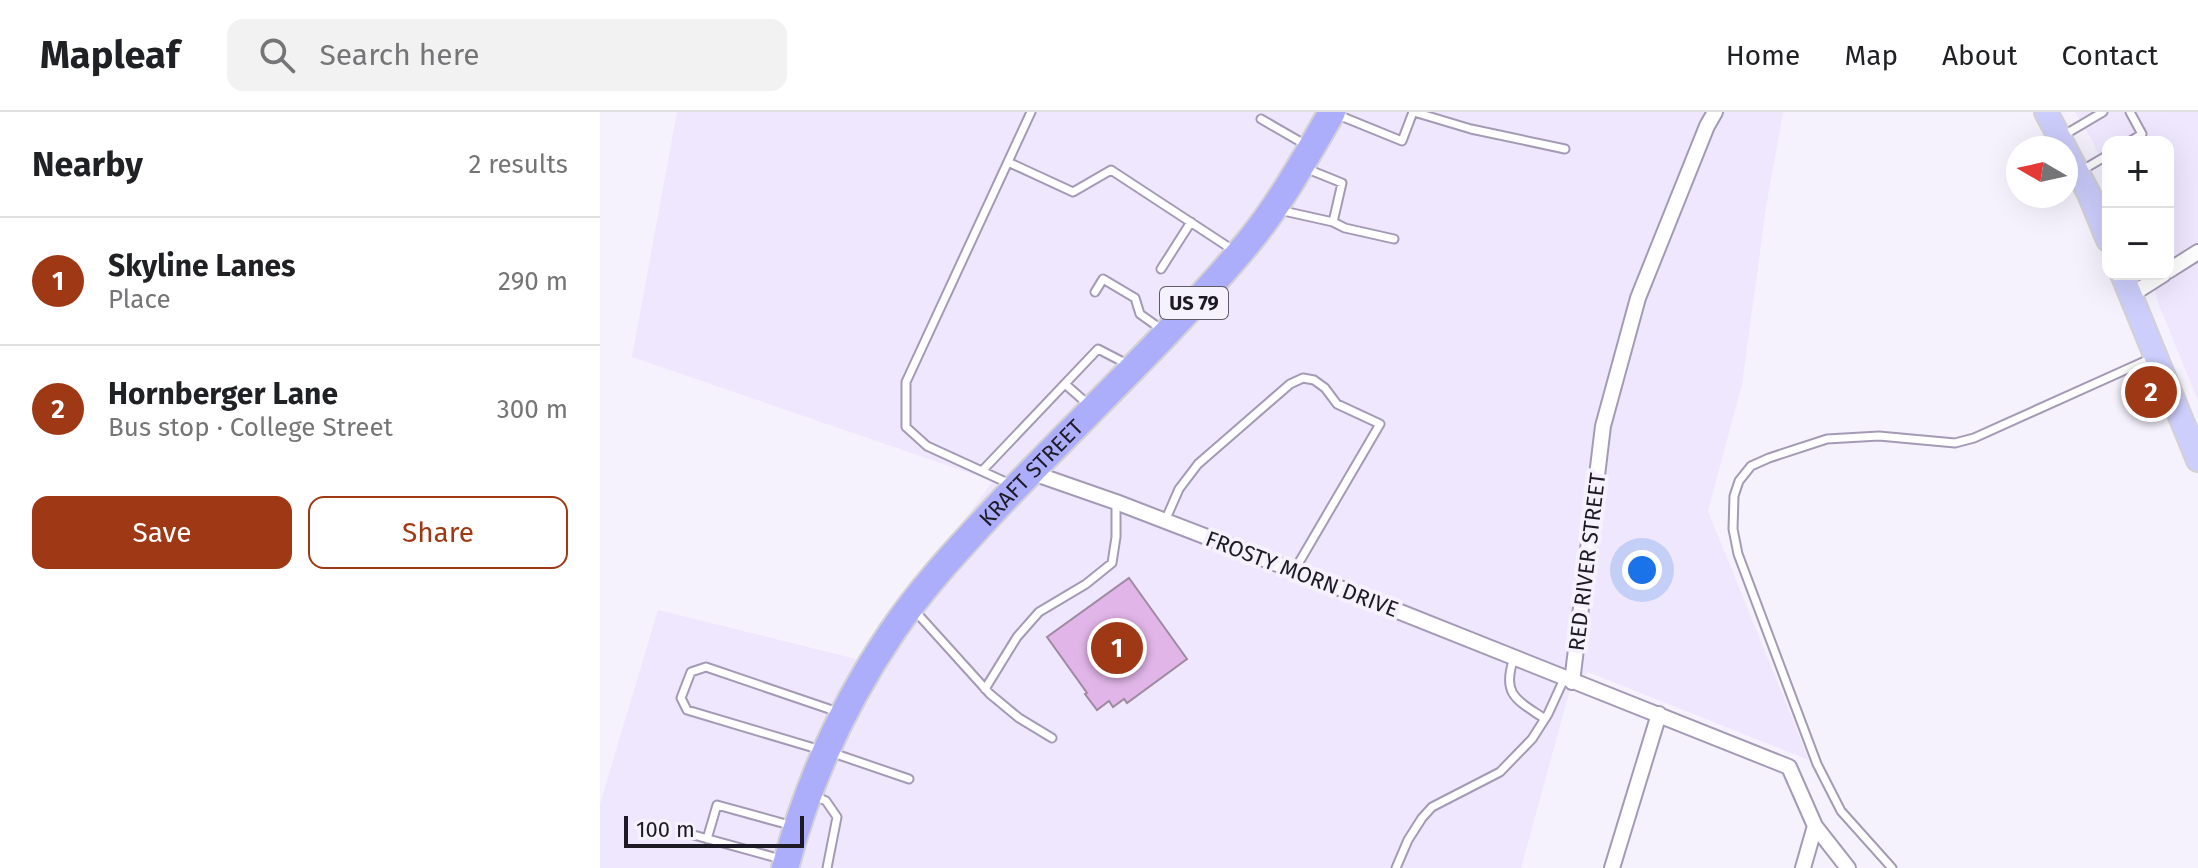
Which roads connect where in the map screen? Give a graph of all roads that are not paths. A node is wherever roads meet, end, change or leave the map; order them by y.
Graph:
1 (1031, 112) edge
2 (1332, 112) edge
3 (1413, 112) edge
4 (1715, 112) edge
5 (2046, 112) edge
6 (2103, 112) edge
7 (2130, 112) edge
8 (1261, 119) dead end
9 (2058, 136) edge
10 (2074, 136) edge
11 (2139, 136) edge
12 (1565, 149) dead end
13 (1306, 157) junction
14 (2102, 159) edge
15 (1008, 162) junction
16 (2078, 173) joint
17 (1273, 208) junction
18 (1191, 222) junction
19 (1333, 222) junction
20 (2102, 227) edge
21 (1394, 239) dead end
22 (2198, 252) edge
23 (1239, 253) junction
24 (2174, 268) edge
25 (1161, 269) dead end
26 (2127, 284) edge
27 (1095, 292) dead end
28 (1166, 333) junction
29 (2156, 356) junction
30 (1133, 366) junction
31 (1065, 384) junction
32 (1093, 408) junction
33 (2198, 460) edge
34 (982, 471) junction
35 (1023, 480) junction
36 (1116, 502) junction
37 (1165, 521) junction
38 (1294, 571) junction
39 (911, 606) junction
40 (1514, 658) junction
41 (1568, 680) junction
42 (985, 689) junction
43 (844, 713) junction
44 (1659, 714) junction
45 (1545, 719) junction
46 (1052, 738) dead end
47 (827, 751) junction
48 (909, 779) dead end
49 (810, 793) junction
50 (1815, 826) junction
51 (797, 827) junction
52 (690, 834) dead end
53 (707, 839) junction
54 (786, 864) edge
55 (827, 868) edge
56 (1396, 868) edge
57 (1612, 868) edge
58 (1803, 868) edge
59 (1848, 868) edge
60 (1892, 868) edge

1 - 15 lane
2 - 3 lane
2 - 13 highway, KRAFT STREET / US 79
3 - 12 lane
4 - 41 street, RED RIVER STREET
5 - 9 main road
6 - 10 lane
7 - 11 lane
8 - 13 lane
13 - 17 highway, KRAFT STREET / US 79
13 - 19 lane
14 - 16 lane
15 - 18 lane
15 - 34 lane
16 - 20 main road
17 - 19 lane
17 - 23 highway, KRAFT STREET / US 79
18 - 23 lane
18 - 25 lane
19 - 21 lane
22 - 24 street
23 - 28 highway, KRAFT STREET / US 79
26 - 29 main road
27 - 28 lane
28 - 30 highway, KRAFT STREET / US 79
29 - 33 main road
29 - 60 lane
30 - 31 lane
30 - 32 highway, KRAFT STREET / US 79
31 - 32 lane
31 - 34 lane
32 - 35 highway, KRAFT STREET / US 79
34 - 35 lane
35 - 36 street, FROSTY MORN DRIVE
35 - 39 highway, KRAFT STREET / US 79
36 - 37 street, FROSTY MORN DRIVE
36 - 42 lane
37 - 38 street, FROSTY MORN DRIVE
37 - 38 lane
38 - 40 street, FROSTY MORN DRIVE
39 - 42 lane
39 - 43 highway, KRAFT STREET / US 79
40 - 41 street, FROSTY MORN DRIVE
40 - 45 lane
41 - 44 street, RED RIVER STREET
41 - 45 lane
42 - 46 lane
43 - 47 highway, KRAFT STREET / US 79
43 - 47 lane
44 - 50 street, RED RIVER STREET
44 - 57 street
45 - 56 lane
47 - 48 lane
47 - 49 highway, KRAFT STREET / US 79
49 - 51 highway, KRAFT STREET / US 79
49 - 55 lane
50 - 58 street
50 - 59 street, RED RIVER STREET
51 - 53 lane
51 - 54 highway, KRAFT STREET / US 79
52 - 53 lane
53 - 54 lane

